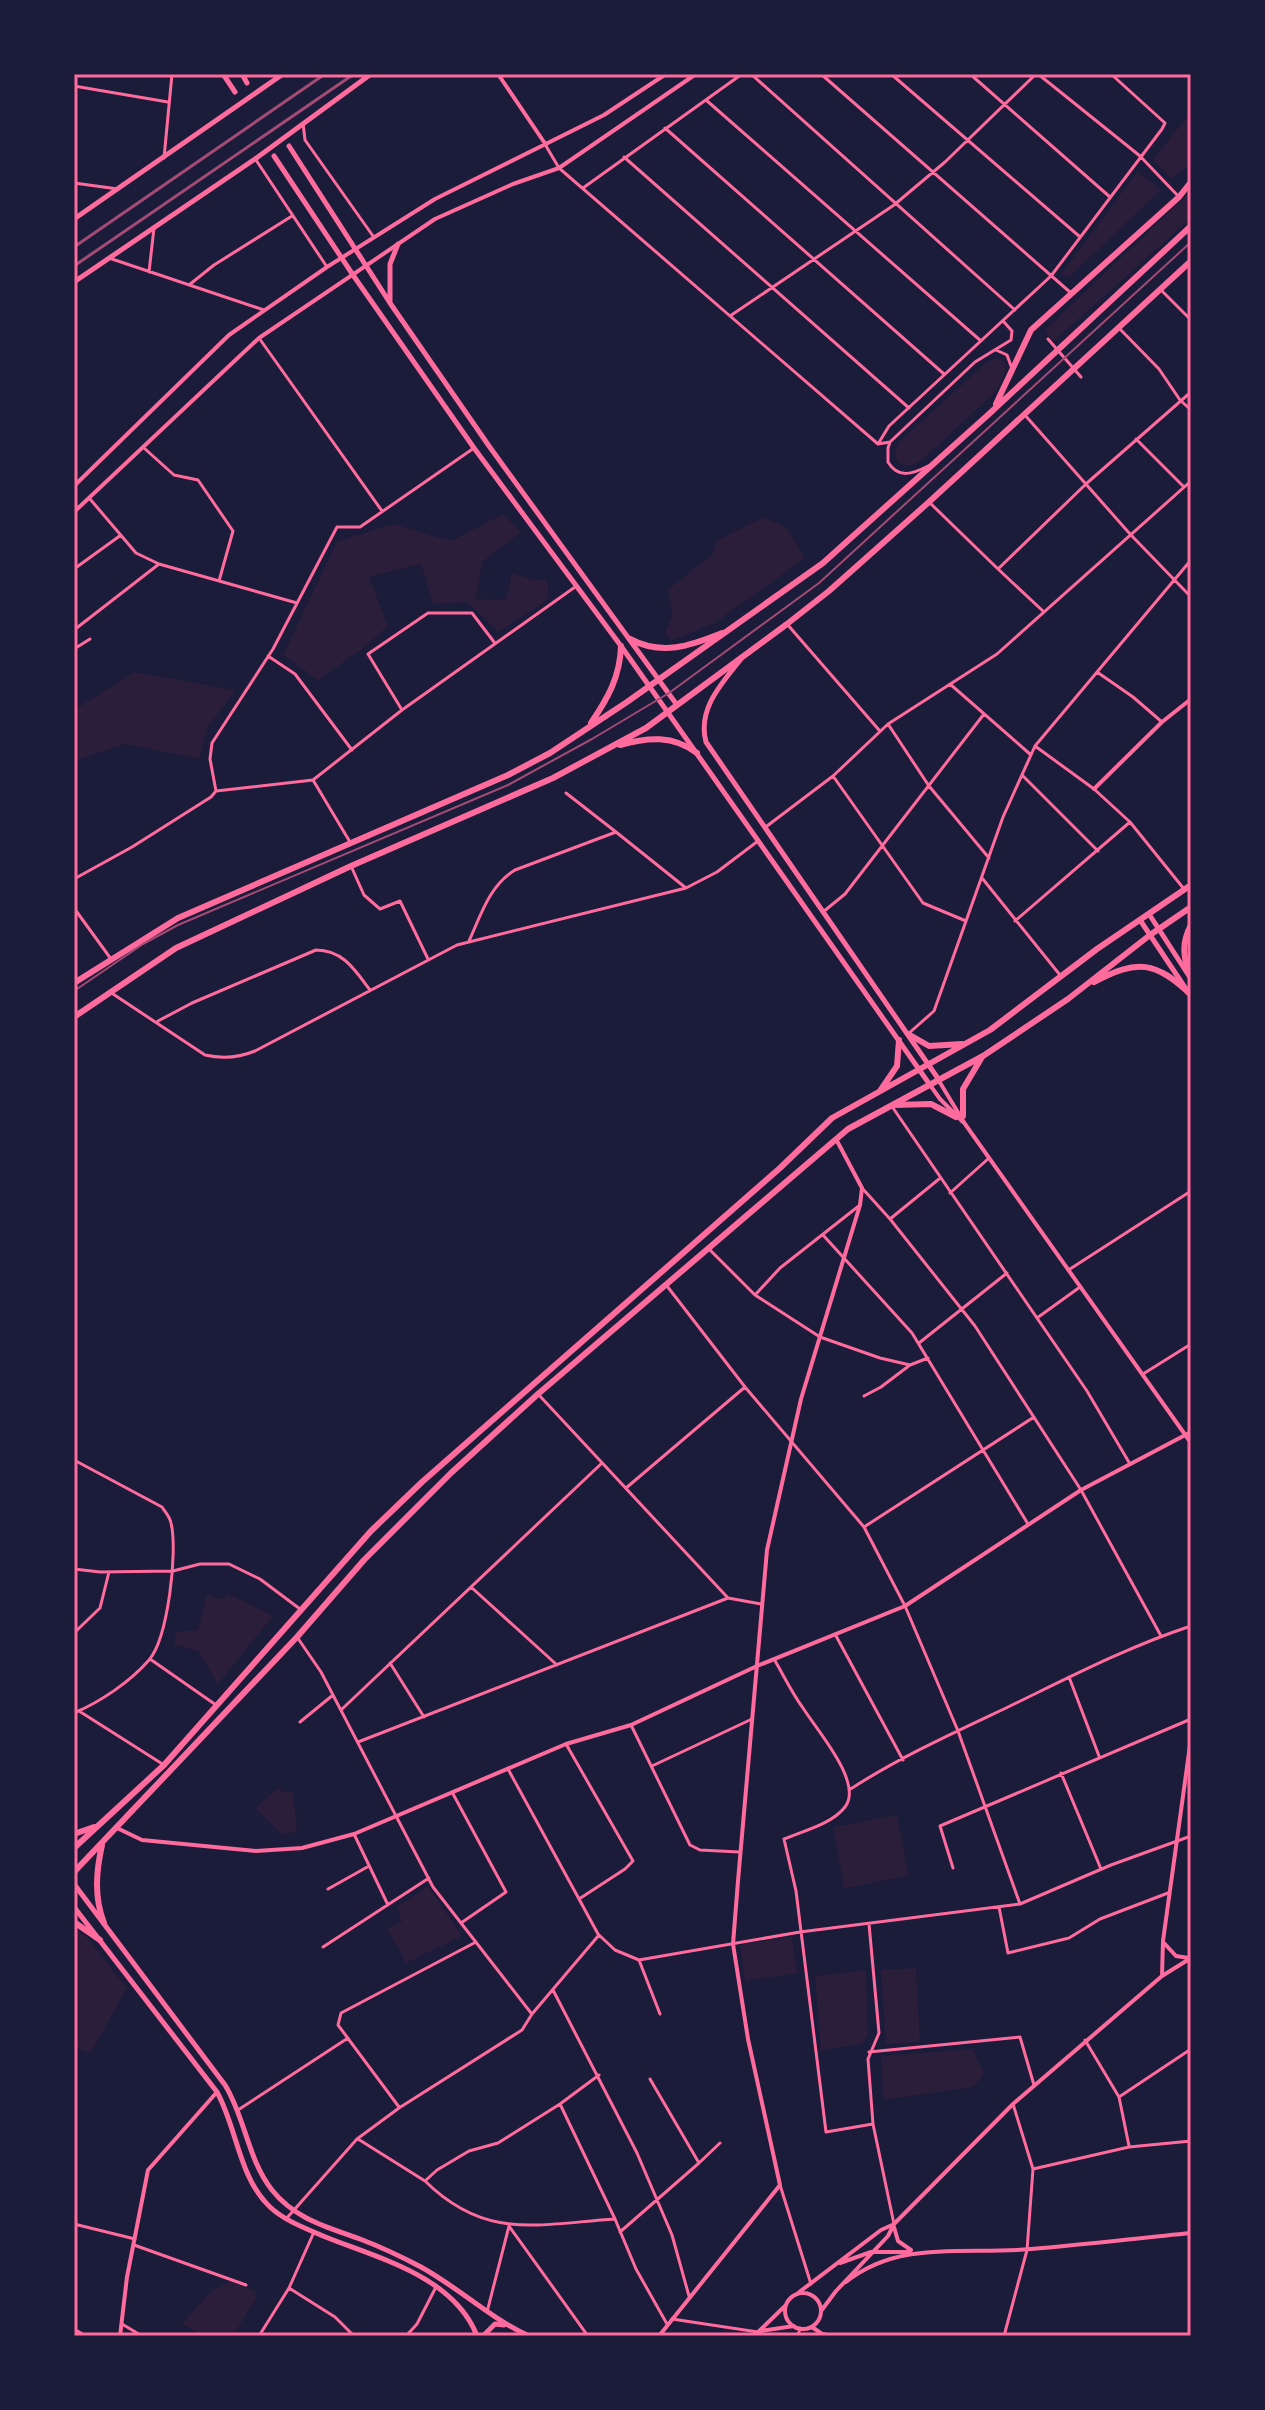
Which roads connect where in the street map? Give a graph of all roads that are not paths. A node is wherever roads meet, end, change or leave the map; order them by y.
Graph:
1 (172, 74) edge
2 (223, 74) edge
3 (242, 74) edge
4 (283, 74) edge
5 (371, 74) edge
6 (498, 74) edge
7 (666, 74) edge
8 (696, 74) edge
9 (742, 74) edge
10 (751, 74) edge
11 (821, 74) edge
12 (891, 74) edge
13 (970, 74) edge
14 (1037, 74) edge
15 (1111, 74) edge
16 (247, 83) dead end
17 (74, 86) edge
18 (235, 92) dead end
19 (706, 100) junction
20 (168, 102) junction
21 (1005, 104) junction
22 (303, 123) junction
23 (665, 128) junction
24 (969, 139) junction
25 (289, 146) dead end
26 (546, 146) junction
27 (274, 156) dead end
28 (1140, 156) junction
29 (624, 157) junction
30 (164, 159) junction
31 (255, 159) junction
32 (559, 168) junction
33 (932, 173) junction
34 (74, 183) edge
35 (1191, 184) edge
36 (119, 189) junction
37 (581, 189) junction
38 (1110, 197) junction
39 (1179, 197) junction
40 (894, 205) junction
41 (292, 216) junction
42 (74, 219) edge
43 (154, 226) junction
44 (1191, 226) edge
45 (855, 231) junction
46 (373, 236) junction
47 (1080, 238) junction
48 (398, 244) junction
49 (355, 248) junction
50 (341, 257) junction
51 (109, 258) junction
52 (814, 259) junction
53 (1191, 261) edge
54 (366, 266) junction
55 (327, 267) junction
56 (149, 272) junction
57 (353, 275) junction
58 (1051, 276) junction
59 (74, 282) edge
60 (189, 285) junction
61 (773, 287) junction
62 (1160, 289) junction
63 (1071, 293) junction
64 (390, 303) junction
65 (264, 310) junction
66 (1015, 310) junction
67 (730, 316) junction
68 (1191, 320) edge
69 (1002, 322) junction
70 (1118, 327) junction
71 (259, 338) junction
72 (1048, 339) dead end
73 (981, 341) junction
74 (993, 350) junction
75 (1012, 373) junction
76 (944, 375) junction
77 (1081, 377) dead end
78 (1191, 392) edge
79 (1180, 400) junction
80 (909, 408) junction
81 (1191, 410) edge
82 (989, 414) junction
83 (1024, 414) junction
84 (1136, 439) junction
85 (890, 442) junction
86 (878, 444) junction
87 (144, 448) junction
88 (474, 448) junction
89 (935, 463) junction
90 (1191, 481) edge
91 (1087, 483) junction
92 (74, 486) edge
93 (1184, 487) junction
94 (90, 499) junction
95 (929, 502) junction
96 (382, 511) junction
97 (74, 512) edge
98 (1130, 534) junction
99 (121, 535) junction
100 (1191, 560) edge
101 (159, 564) junction
102 (74, 569) edge
103 (998, 569) junction
104 (1174, 579) junction
105 (219, 581) junction
106 (575, 587) junction
107 (1191, 597) edge
108 (297, 603) junction
109 (1044, 612) junction
110 (787, 624) junction
111 (74, 630) edge
112 (729, 631) junction
113 (90, 639) dead end
114 (630, 639) junction
115 (494, 642) junction
116 (621, 646) junction
117 (74, 649) edge
118 (268, 656) junction
119 (745, 656) junction
120 (1097, 672) junction
121 (660, 680) junction
122 (950, 684) junction
123 (649, 687) junction
124 (1191, 699) edge
125 (678, 706) junction
126 (402, 710) junction
127 (667, 713) junction
128 (984, 714) junction
129 (1162, 722) junction
130 (888, 724) junction
131 (589, 727) junction
132 (880, 731) junction
133 (1035, 746) junction
134 (609, 748) junction
135 (352, 750) junction
136 (697, 753) junction
137 (1031, 755) junction
138 (1022, 775) junction
139 (833, 776) junction
140 (313, 780) junction
141 (929, 786) junction
142 (1094, 789) junction
143 (216, 791) junction
144 (566, 793) dead end
145 (1130, 822) junction
146 (765, 828) junction
147 (616, 832) junction
148 (759, 840) junction
149 (350, 842) junction
150 (883, 846) junction
151 (1098, 851) junction
152 (989, 858) junction
153 (351, 866) junction
154 (982, 878) junction
155 (74, 879) edge
156 (686, 888) junction
157 (1188, 888) edge
158 (1191, 907) edge
159 (74, 908) edge
160 (823, 912) junction
161 (1149, 914) junction
162 (1140, 920) junction
163 (966, 921) junction
164 (1015, 921) junction
165 (1191, 925) edge
166 (1159, 929) junction
167 (1150, 935) junction
168 (469, 941) junction
169 (111, 959) junction
170 (428, 959) junction
171 (1062, 977) junction
172 (1191, 977) edge
173 (74, 983) edge
174 (370, 990) junction
175 (110, 992) junction
176 (1191, 996) edge
177 (1068, 999) junction
178 (74, 1017) edge
179 (156, 1022) junction
180 (908, 1034) junction
181 (899, 1040) junction
182 (969, 1043) junction
183 (983, 1056) junction
184 (929, 1065) junction
185 (920, 1070) junction
186 (939, 1080) junction
187 (930, 1085) junction
188 (879, 1093) junction
189 (891, 1105) junction
190 (961, 1119) junction
191 (836, 1138) junction
192 (990, 1157) junction
193 (939, 1179) junction
194 (862, 1188) junction
195 (1191, 1191) edge
196 (950, 1193) junction
197 (860, 1205) junction
198 (890, 1219) junction
199 (823, 1235) junction
200 (709, 1249) junction
201 (843, 1258) junction
202 (1070, 1270) junction
203 (1007, 1273) junction
204 (667, 1286) junction
205 (1081, 1286) junction
206 (755, 1295) junction
207 (961, 1308) junction
208 (1037, 1318) junction
209 (820, 1337) junction
210 (919, 1343) junction
211 (1191, 1344) edge
212 (929, 1358) junction
213 (910, 1365) junction
214 (1143, 1374) junction
215 (745, 1387) junction
216 (538, 1394) junction
217 (864, 1396) dead end
218 (1034, 1417) junction
219 (1189, 1433) edge
220 (791, 1441) junction
221 (1191, 1443) edge
222 (984, 1449) junction
223 (74, 1460) edge
224 (602, 1463) junction
225 (1130, 1464) junction
226 (625, 1488) junction
227 (1081, 1490) junction
228 (1028, 1525) junction
229 (864, 1527) junction
230 (74, 1569) edge
231 (173, 1571) junction
232 (109, 1572) junction
233 (471, 1587) junction
234 (728, 1598) junction
235 (761, 1604) junction
236 (905, 1606) junction
237 (301, 1610) junction
238 (1191, 1626) edge
239 (74, 1633) edge
240 (835, 1634) junction
241 (1161, 1636) junction
242 (297, 1637) junction
243 (150, 1659) junction
244 (774, 1659) junction
245 (390, 1663) junction
246 (557, 1665) junction
247 (757, 1666) junction
248 (1069, 1677) junction
249 (333, 1695) junction
250 (217, 1706) junction
251 (341, 1710) junction
252 (79, 1711) junction
253 (74, 1713) edge
254 (424, 1717) junction
255 (752, 1719) junction
256 (1191, 1719) edge
257 (300, 1722) dead end
258 (631, 1725) junction
259 (958, 1731) junction
260 (1191, 1738) edge
261 (358, 1742) junction
262 (566, 1744) junction
263 (1100, 1757) junction
264 (903, 1760) junction
265 (164, 1765) junction
266 (652, 1766) junction
267 (508, 1769) junction
268 (1061, 1773) junction
269 (849, 1790) junction
270 (452, 1792) junction
271 (985, 1807) junction
272 (397, 1818) junction
273 (97, 1826) junction
274 (117, 1828) junction
275 (74, 1834) edge
276 (354, 1834) junction
277 (1191, 1836) edge
278 (1178, 1840) junction
279 (102, 1843) junction
280 (74, 1848) edge
281 (741, 1852) junction
282 (369, 1866) junction
283 (953, 1868) dead end
284 (1101, 1869) junction
285 (74, 1872) edge
286 (429, 1878) junction
287 (74, 1884) edge
288 (328, 1889) dead end
289 (1171, 1892) junction
290 (579, 1899) junction
291 (1020, 1904) junction
292 (388, 1905) junction
293 (74, 1907) edge
294 (999, 1907) junction
295 (74, 1922) edge
296 (104, 1923) junction
297 (461, 1923) junction
298 (869, 1924) junction
299 (800, 1932) junction
300 (599, 1935) junction
301 (100, 1940) junction
302 (1163, 1941) junction
303 (476, 1942) junction
304 (733, 1944) junction
305 (323, 1947) dead end
306 (1191, 1958) edge
307 (639, 1960) junction
308 (1162, 1976) junction
309 (553, 1990) junction
310 (532, 2014) junction
311 (660, 2014) dead end
312 (348, 2038) junction
313 (1085, 2040) junction
314 (1191, 2049) edge
315 (869, 2052) junction
316 (599, 2075) junction
317 (650, 2079) dead end
318 (1034, 2085) junction
319 (217, 2092) junction
320 (1119, 2097) junction
321 (560, 2104) junction
322 (1013, 2104) junction
323 (399, 2108) junction
324 (238, 2110) junction
325 (873, 2124) junction
326 (357, 2139) junction
327 (1191, 2141) edge
328 (720, 2143) dead end
329 (1129, 2147) junction
330 (699, 2163) junction
331 (1033, 2169) junction
332 (425, 2181) junction
333 (780, 2185) junction
334 (658, 2202) junction
335 (293, 2212) junction
336 (286, 2219) junction
337 (615, 2219) junction
338 (74, 2224) edge
339 (894, 2224) junction
340 (509, 2226) junction
341 (314, 2232) junction
342 (620, 2232) junction
343 (1191, 2233) edge
344 (134, 2242) junction
345 (1027, 2250) junction
346 (871, 2252) junction
347 (915, 2252) junction
348 (835, 2265) junction
349 (811, 2284) junction
350 (246, 2285) dead end
351 (436, 2287) junction
352 (289, 2288) junction
353 (837, 2290) junction
354 (798, 2293) junction
355 (690, 2297) junction
356 (786, 2305) junction
357 (821, 2311) junction
358 (487, 2312) junction
359 (672, 2319) junction
360 (122, 2324) junction
361 (668, 2325) junction
362 (509, 2327) junction
363 (797, 2327) junction
364 (812, 2327) junction
365 (74, 2329) edge
366 (756, 2334) edge
367 (352, 2335) edge
368 (86, 2336) edge
369 (120, 2336) edge
370 (142, 2336) edge
371 (259, 2336) edge
372 (406, 2336) edge
373 (477, 2336) edge
374 (483, 2336) edge
375 (529, 2336) edge
376 (588, 2336) edge
377 (659, 2336) edge
378 (798, 2336) edge
379 (833, 2336) edge
380 (1004, 2336) edge

1 - 20 street
2 - 18 main road
3 - 16 main road
4 - 30 main road
5 - 22 main road
6 - 26 street
7 - 26 street
8 - 32 street
9 - 19 street
10 - 40 street
11 - 33 street
12 - 24 street
13 - 21 street
14 - 21 street
14 - 28 street
15 - 28 street
17 - 20 street
19 - 23 street
19 - 45 street
20 - 30 street
21 - 24 street
21 - 38 street
22 - 31 main road
22 - 46 street
23 - 29 street
23 - 52 street
24 - 33 street
24 - 47 street
25 - 49 main road
26 - 32 street
26 - 46 street
27 - 50 main road
28 - 38 street
28 - 39 street
29 - 37 street
29 - 61 street
30 - 36 main road
31 - 41 street
31 - 43 main road
32 - 37 street
32 - 48 street
33 - 40 street
33 - 58 street
34 - 36 street
35 - 39 main road
36 - 42 main road
37 - 67 street
38 - 47 street
39 - 63 main road
40 - 45 street
40 - 66 street
41 - 55 street
41 - 60 street
43 - 51 main road
43 - 56 street
44 - 82 main road
45 - 52 street
45 - 73 street
46 - 49 street
47 - 58 street
48 - 54 street
48 - 64 main road
49 - 50 street
49 - 54 main road
50 - 55 street
50 - 57 main road
51 - 56 street
51 - 59 main road
52 - 61 street
52 - 76 street
53 - 62 main road
54 - 57 street
54 - 64 main road
55 - 65 street
56 - 60 street
57 - 71 street
57 - 88 main road
58 - 63 street
58 - 66 street
60 - 65 street
61 - 67 street
61 - 80 street
62 - 68 street
62 - 70 main road
63 - 75 main road
64 - 114 main road
65 - 92 street
66 - 69 street
67 - 86 street
69 - 73 street
69 - 74 street
70 - 79 street
70 - 83 main road
71 - 87 street
71 - 96 street
72 - 77 street
73 - 76 street
74 - 75 street
74 - 85 street
75 - 82 main road
76 - 80 street
78 - 79 street
79 - 81 street
79 - 84 street
80 - 86 street
82 - 89 main road
83 - 91 street
83 - 95 main road
84 - 91 street
84 - 93 street
85 - 86 street
85 - 89 street
87 - 94 street
87 - 105 street
88 - 96 street
88 - 106 main road
89 - 112 main road
90 - 93 street
91 - 98 street
91 - 103 street
93 - 98 street
94 - 97 street
94 - 99 street
95 - 103 street
95 - 110 main road
96 - 108 street
98 - 104 street
98 - 109 street
99 - 101 street
99 - 102 street
100 - 104 street
101 - 105 street
101 - 111 street
103 - 109 street
104 - 107 street
104 - 120 street
105 - 108 street
106 - 115 street
106 - 116 main road
108 - 118 street
109 - 122 street
110 - 119 main road
110 - 132 street
112 - 114 main road
112 - 121 main road
113 - 117 street
114 - 121 main road
115 - 126 street
115 - 126 street
116 - 123 main road
116 - 131 main road
118 - 135 street
118 - 143 street
119 - 125 main road
119 - 146 main road
120 - 129 street
120 - 133 street
121 - 123 main road
121 - 125 main road
122 - 128 street
122 - 130 street
123 - 127 main road
123 - 131 main road
124 - 129 street
125 - 127 main road
126 - 135 street
127 - 134 main road
127 - 136 main road
128 - 137 street
128 - 141 street
129 - 142 street
130 - 132 street
130 - 141 street
131 - 149 main road
132 - 139 street
133 - 137 street
133 - 142 street
134 - 136 main road
134 - 153 main road
135 - 140 street
136 - 148 main road
137 - 138 street
138 - 151 street
138 - 152 street
139 - 146 street
139 - 150 street
140 - 143 street
140 - 149 street
141 - 150 street
141 - 152 street
142 - 145 street
143 - 155 street
144 - 147 street
145 - 151 street
145 - 157 street
146 - 160 main road
147 - 156 street
147 - 168 street
148 - 156 street
148 - 181 main road
149 - 169 main road
150 - 160 street
150 - 163 street
151 - 164 street
152 - 154 street
153 - 170 street
153 - 175 main road
154 - 163 street
154 - 164 street
156 - 168 street
157 - 161 main road
158 - 166 main road
159 - 169 street
160 - 180 main road
161 - 162 main road
161 - 166 main road
162 - 167 main road
162 - 171 main road
163 - 180 street
164 - 171 street
165 - 172 main road
166 - 167 main road
166 - 172 main road
167 - 176 main road
167 - 177 main road
168 - 170 street
169 - 173 main road
170 - 174 street
171 - 182 main road
174 - 179 street
174 - 179 street
175 - 178 main road
175 - 179 street
176 - 177 main road
177 - 183 main road
180 - 182 main road
180 - 184 main road
181 - 185 main road
181 - 188 main road
182 - 184 main road
183 - 186 main road
183 - 190 main road
184 - 185 main road
184 - 186 main road
185 - 187 main road
185 - 188 main road
186 - 187 main road
186 - 190 street
187 - 189 main road
187 - 190 street
188 - 237 main road
189 - 190 main road
189 - 191 main road
189 - 193 street
190 - 192 street
191 - 194 street
191 - 200 main road
192 - 196 street
192 - 202 street
193 - 196 street
193 - 198 street
194 - 197 street
194 - 198 street
195 - 202 street
196 - 203 street
197 - 199 street
197 - 201 street
198 - 207 street
199 - 201 street
199 - 206 street
200 - 204 main road
200 - 206 street
201 - 209 street
201 - 210 street
202 - 205 street
203 - 207 street
203 - 208 street
204 - 215 street
204 - 216 main road
205 - 208 street
205 - 214 street
206 - 209 street
207 - 210 street
207 - 218 street
208 - 225 street
209 - 213 street
209 - 220 street
210 - 212 street
211 - 214 street
212 - 213 street
212 - 222 street
213 - 217 street
214 - 219 street
215 - 220 street
215 - 226 street
216 - 224 street
216 - 242 main road
218 - 222 street
218 - 227 street
219 - 221 street
219 - 225 street
220 - 229 street
220 - 235 street
222 - 228 street
222 - 229 street
223 - 231 street
224 - 226 street
224 - 233 street
225 - 227 street
226 - 234 street
227 - 228 street
227 - 241 street
228 - 236 street
229 - 236 street
230 - 232 street
231 - 232 street
231 - 237 street
231 - 243 street
232 - 239 street
233 - 245 street
233 - 246 street
234 - 235 street
234 - 246 street
235 - 247 street
236 - 240 street
236 - 259 street
237 - 250 main road
238 - 241 street
240 - 244 street
240 - 264 street
241 - 248 street
242 - 249 street
242 - 274 main road
243 - 250 street
243 - 252 street
244 - 247 street
244 - 269 street
245 - 251 street
245 - 254 street
246 - 254 street
247 - 255 street
247 - 258 street
248 - 259 street
248 - 263 street
249 - 251 street
249 - 257 street
250 - 265 main road
251 - 261 street
252 - 253 street
252 - 265 street
254 - 261 street
255 - 266 street
255 - 281 street
256 - 263 street
258 - 262 street
258 - 266 street
259 - 264 street
259 - 271 street
260 - 278 street
261 - 272 street
262 - 267 street
262 - 290 street
263 - 268 street
264 - 269 street
265 - 273 main road
266 - 281 street
267 - 270 street
267 - 290 street
268 - 271 street
268 - 284 street
269 - 299 street
270 - 272 street
270 - 297 street
271 - 283 street
271 - 291 street
272 - 276 street
272 - 286 street
273 - 275 main road
273 - 280 main road
274 - 276 street
274 - 279 main road
276 - 282 street
277 - 278 street
278 - 284 street
278 - 289 street
279 - 285 main road
279 - 296 main road
281 - 304 street
282 - 288 street
282 - 292 street
284 - 291 street
286 - 292 street
286 - 297 street
287 - 296 main road
289 - 294 street
289 - 302 street
290 - 300 street
291 - 294 street
292 - 305 street
293 - 301 main road
294 - 298 street
295 - 301 main road
296 - 324 main road
297 - 303 street
298 - 299 street
298 - 315 street
299 - 304 street
299 - 325 street
300 - 307 street
300 - 309 street
301 - 319 main road
302 - 306 street
302 - 308 street
303 - 310 street
303 - 312 street
304 - 307 street
304 - 333 street
306 - 308 street
307 - 311 street
308 - 313 street
309 - 310 street
309 - 316 street
310 - 323 street
312 - 323 street
312 - 324 street
313 - 318 street
313 - 320 street
314 - 320 street
315 - 318 street
315 - 325 street
316 - 321 street
316 - 334 street
317 - 330 street
318 - 322 street
319 - 336 main road
319 - 344 street
320 - 329 street
321 - 332 street
321 - 337 street
322 - 331 street
322 - 339 street
323 - 326 street
324 - 335 main road
325 - 339 street
326 - 332 street
326 - 335 street
327 - 329 street
328 - 330 street
329 - 331 street
330 - 334 street
331 - 345 street
332 - 340 street
333 - 349 street
333 - 355 street
334 - 342 street
334 - 355 street
335 - 336 street
335 - 358 main road
336 - 341 main road
337 - 340 street
337 - 342 street
338 - 344 street
339 - 346 street
339 - 347 street
339 - 348 street
340 - 358 street
340 - 376 street
341 - 351 main road
341 - 352 street
342 - 361 street
343 - 345 street
344 - 350 street
344 - 360 street
345 - 347 street
345 - 380 street
346 - 347 street
346 - 348 street
346 - 353 street
347 - 353 street
348 - 349 street
349 - 354 street
351 - 372 street
351 - 373 main road
352 - 367 street
352 - 371 street
353 - 357 street
354 - 356 street
354 - 357 street
355 - 359 street
356 - 363 street
356 - 366 street
357 - 364 street
358 - 362 main road
359 - 361 street
359 - 366 street
360 - 369 street
360 - 370 street
361 - 377 street
362 - 374 main road
362 - 375 main road
363 - 364 street
363 - 366 street
363 - 378 street
364 - 379 street
365 - 368 street

